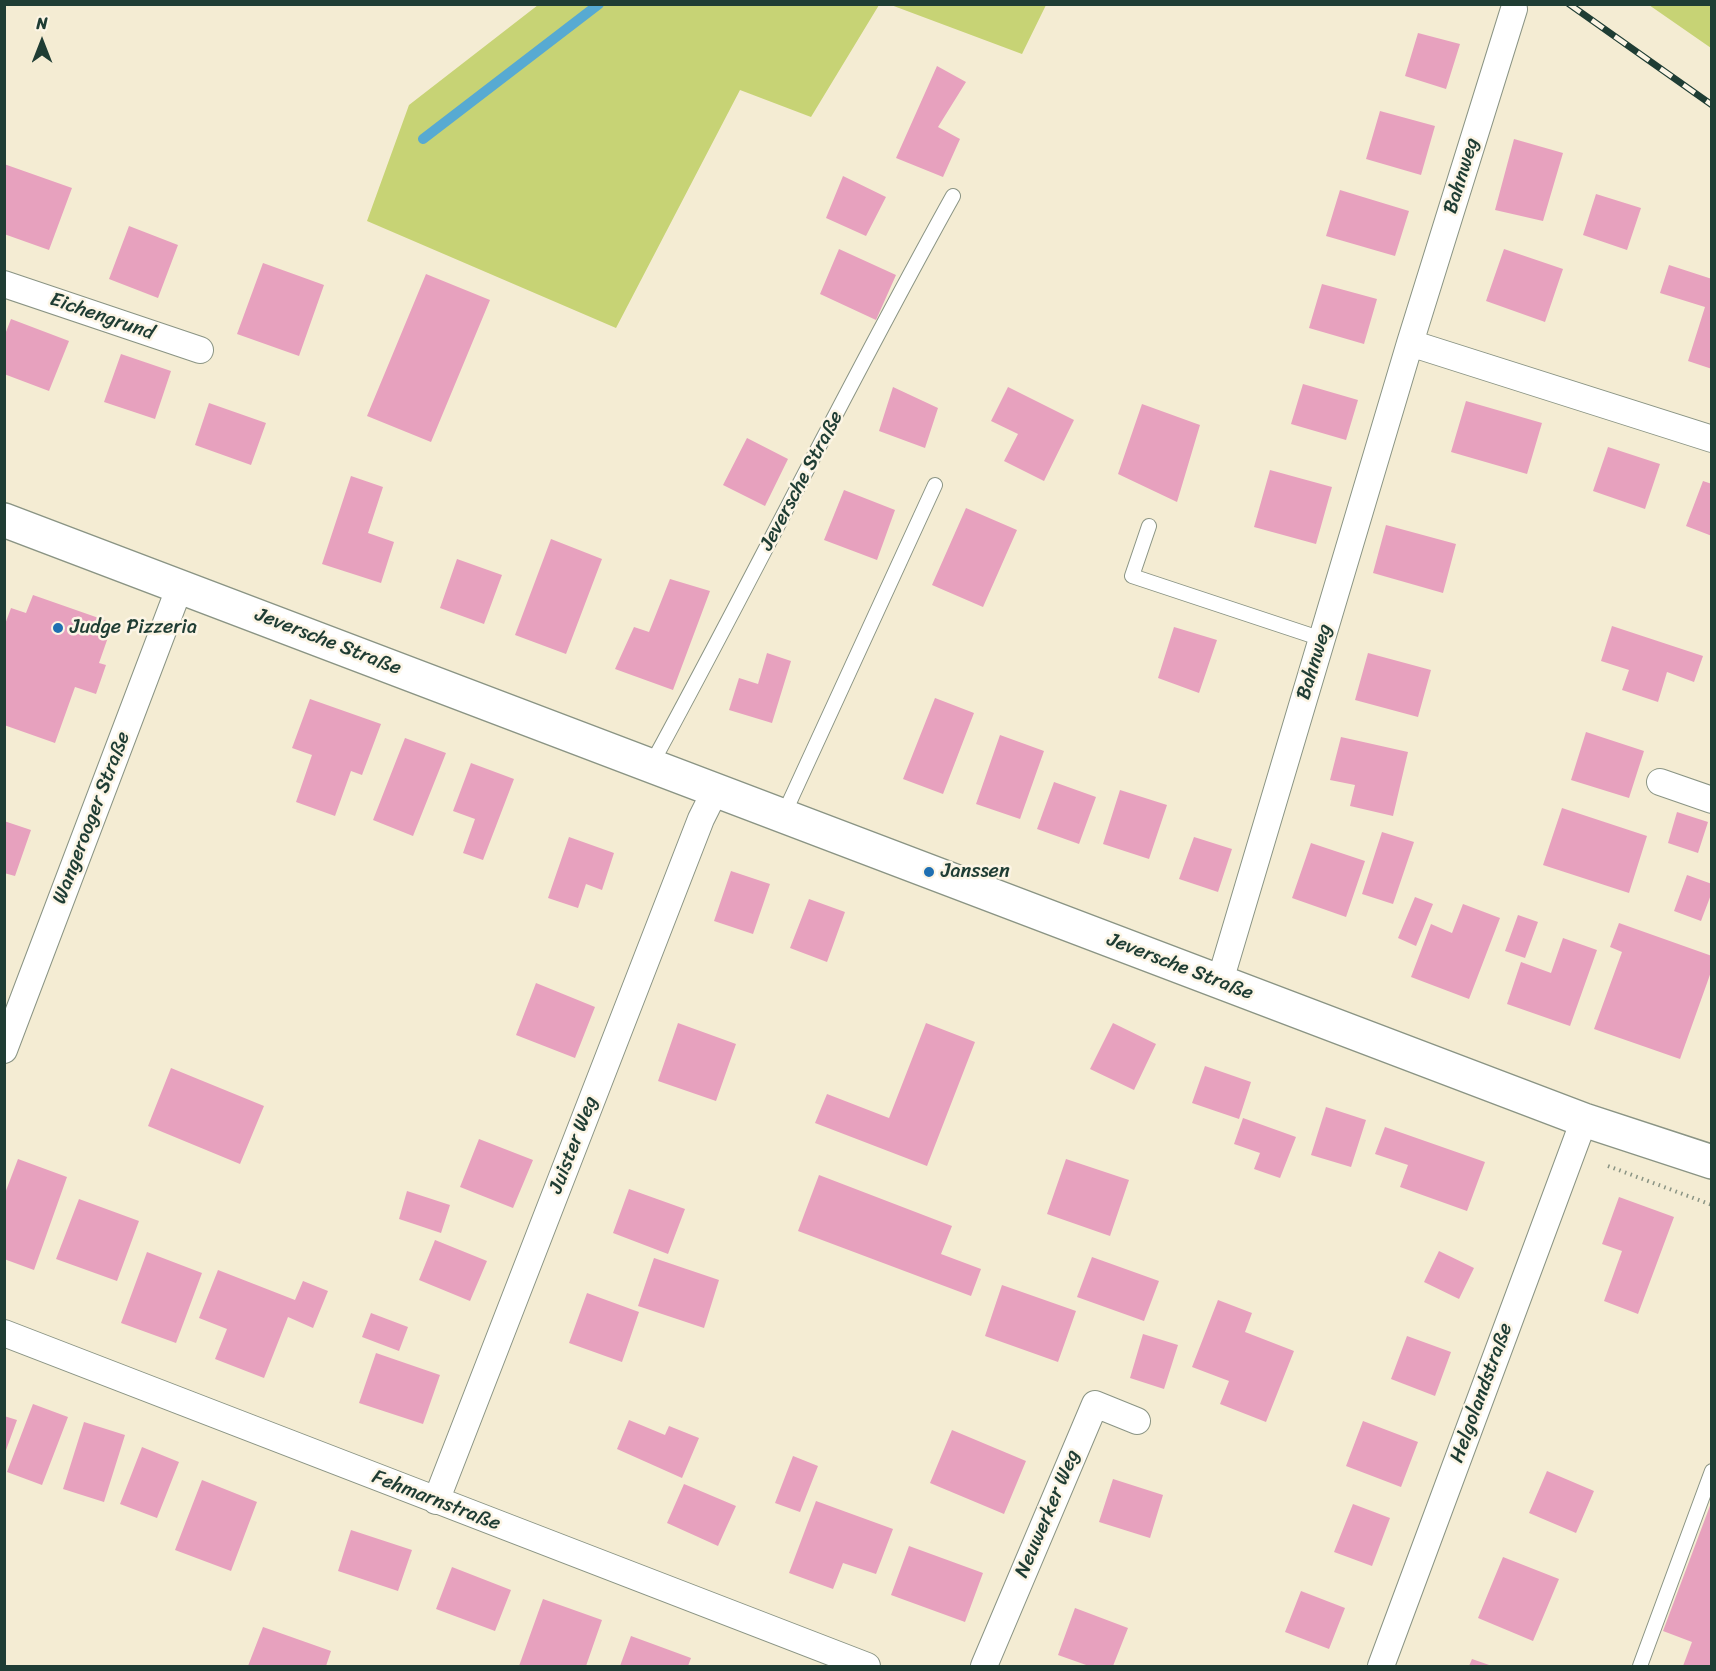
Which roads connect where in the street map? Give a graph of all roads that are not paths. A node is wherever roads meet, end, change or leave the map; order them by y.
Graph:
1 (1514, 9) dead end
2 (953, 196) dead end
3 (4, 284) edge
4 (1410, 343) junction
5 (200, 350) dead end
6 (1712, 439) edge
7 (935, 485) dead end
8 (4, 520) edge
9 (1149, 526) dead end
10 (180, 586) junction
11 (1322, 639) junction
12 (651, 765) junction
13 (1660, 782) dead end
14 (716, 789) junction
15 (1712, 800) edge
16 (783, 816) junction
17 (1220, 981) junction
18 (4, 1050) edge
19 (1584, 1120) junction
20 (1712, 1162) edge
21 (4, 1333) edge
22 (1137, 1420) dead end
23 (1712, 1472) edge
24 (436, 1501) junction
25 (867, 1666) edge
26 (984, 1666) edge
27 (1381, 1666) edge
28 (1640, 1666) edge

1 - 4 street, Bahnweg
2 - 12 lane, Jeversche Straße
3 - 5 street, Eichengrund
4 - 6 street
4 - 11 street, Bahnweg
7 - 16 lane
8 - 10 street, Jeversche Straße
9 - 11 lane
10 - 12 street, Jeversche Straße
10 - 18 street, Wangerooger Straße
11 - 17 street, Bahnweg
12 - 14 street, Jeversche Straße
13 - 15 street
14 - 16 street, Jeversche Straße
14 - 24 street, Juister Weg
16 - 17 street, Jeversche Straße
17 - 19 street, Jeversche Straße
19 - 20 street, Jeversche Straße
19 - 27 street, Helgolandstraße
21 - 24 street, Fehmarnstraße
22 - 26 street, Neuwerker Weg
23 - 28 lane
24 - 25 street, Fehmarnstraße

